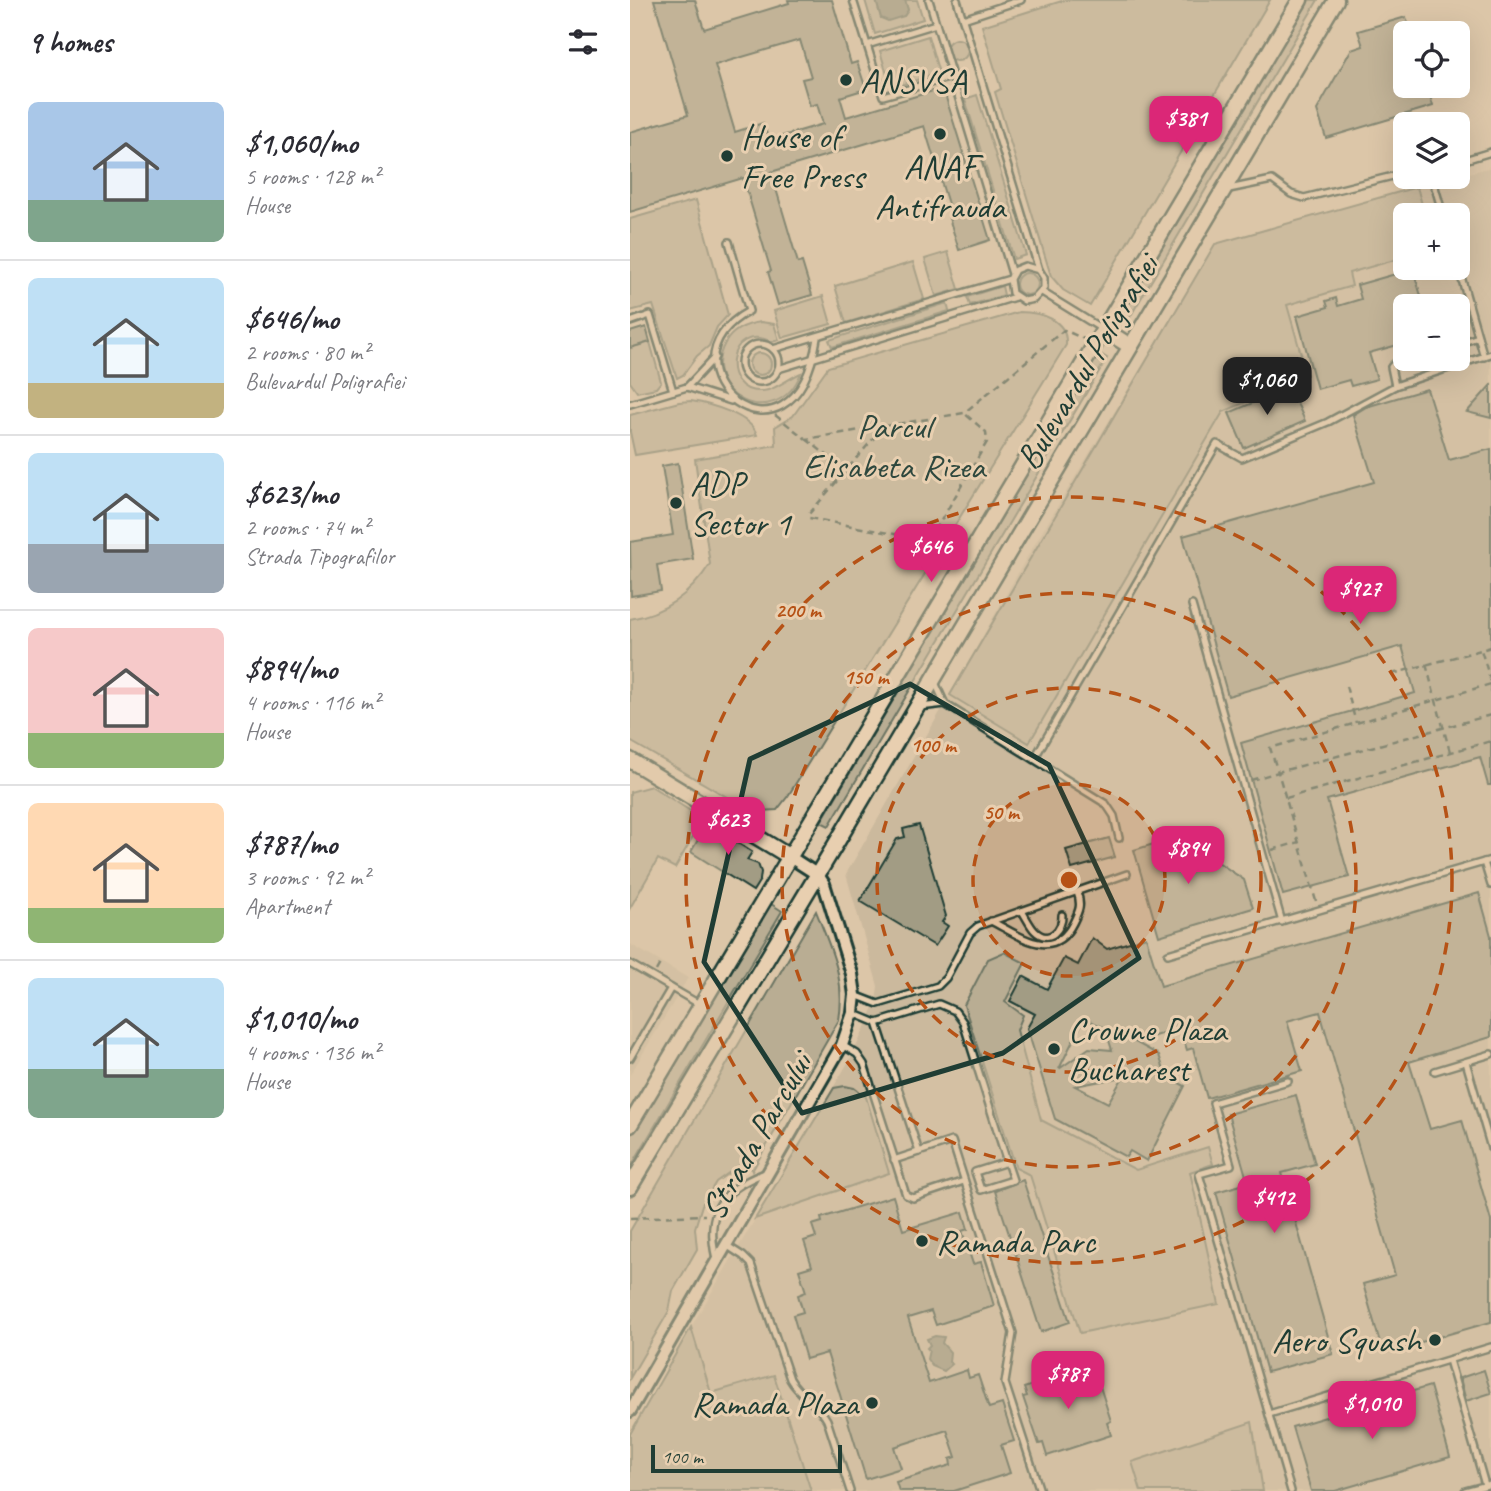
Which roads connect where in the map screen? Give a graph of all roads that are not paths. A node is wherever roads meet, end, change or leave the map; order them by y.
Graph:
1 (853, 0) edge
2 (929, 0) edge
3 (957, 0) edge
4 (1021, 0) edge
5 (1300, 0) edge
6 (1336, 0) edge
7 (963, 19) junction
8 (936, 24) junction
9 (867, 45) junction
10 (952, 77) junction
11 (1491, 152) edge
12 (1470, 158) edge
13 (1393, 176) edge
14 (1223, 190) junction
15 (729, 242) dead end
16 (1039, 270) junction
17 (1011, 276) junction
18 (1462, 280) edge
19 (1042, 292) junction
20 (1015, 296) junction
21 (630, 322) edge
22 (1103, 329) junction
23 (1478, 337) junction
24 (817, 338) junction
25 (1470, 340) edge
26 (1130, 346) junction
27 (773, 349) junction
28 (1491, 354) edge
29 (715, 357) junction
30 (1484, 357) junction
31 (814, 358) junction
32 (1393, 365) edge
33 (778, 369) junction
34 (1395, 386) junction
35 (687, 387) junction
36 (673, 391) junction
37 (630, 395) edge
38 (733, 402) junction
39 (631, 404) edge
40 (1192, 606) dead end
41 (934, 678) junction
42 (945, 705) junction
43 (916, 708) junction
44 (1034, 759) junction
45 (630, 760) edge
46 (1119, 838) dead end
47 (790, 858) junction
48 (1488, 861) edge
49 (1127, 874) dead end
50 (818, 875) junction
51 (1491, 885) edge
52 (1077, 892) junction
53 (1022, 911) junction
54 (1062, 915) dead end
55 (991, 921) junction
56 (1282, 922) junction
57 (1168, 954) dead end
58 (630, 964) edge
59 (671, 988) junction
60 (855, 995) junction
61 (702, 1005) junction
62 (853, 1013) junction
63 (877, 1023) junction
64 (842, 1045) junction
65 (1491, 1054) edge
66 (630, 1058) edge
67 (1466, 1062) junction
68 (1435, 1071) dead end
69 (1288, 1081) dead end
70 (630, 1125) edge
71 (1491, 1148) edge
72 (919, 1152) junction
73 (894, 1160) junction
74 (1007, 1162) junction
75 (768, 1172) junction
76 (964, 1181) junction
77 (630, 1187) edge
78 (725, 1245) junction
79 (717, 1260) junction
80 (1491, 1347) edge
81 (1449, 1360) junction
82 (630, 1411) edge
83 (1269, 1414) junction
84 (1488, 1485) edge
85 (850, 1491) edge
86 (1040, 1491) edge
87 (1290, 1491) edge
88 (1465, 1491) edge

1 - 9 lane
2 - 8 lane
3 - 7 lane
4 - 7 lane
5 - 22 main road, Bulevardul Poligrafiei
6 - 14 main road, Bulevardul Poligrafiei
7 - 16 lane
8 - 9 lane
8 - 10 lane
9 - 10 lane
10 - 17 lane
11 - 12 lane
13 - 14 lane
14 - 26 main road, Bulevardul Poligrafiei
15 - 29 lane
16 - 17 lane
16 - 19 lane
17 - 20 lane
17 - 24 lane
18 - 23 lane
19 - 20 lane
19 - 22 lane
20 - 31 lane
21 - 36 lane
22 - 26 main road
22 - 47 main road, Bulevardul Poligrafiei
23 - 25 lane
23 - 30 lane
24 - 27 lane
24 - 31 lane
26 - 41 main road, Bulevardul Poligrafiei
27 - 33 lane
27 - 33 lane
28 - 30 lane
29 - 35 lane
29 - 38 lane
30 - 34 lane
31 - 33 lane
31 - 38 lane
32 - 34 lane
34 - 44 lane
35 - 36 lane
35 - 38 lane
36 - 39 lane
37 - 39 lane
40 - 56 lane
41 - 42 lane
41 - 43 main road, Bulevardul Poligrafiei
42 - 43 lane
42 - 44 lane
43 - 50 main road, Bulevardul Poligrafiei
44 - 46 lane
45 - 47 main road
47 - 50 street
47 - 61 main road, Bulevardul Poligrafiei
48 - 51 lane
48 - 56 lane
49 - 52 lane
50 - 60 street, Strada Parcului
50 - 77 main road, Bulevardul Poligrafiei
52 - 53 lane
52 - 55 lane
53 - 54 lane
53 - 55 lane
55 - 60 lane
56 - 57 lane
58 - 59 lane
59 - 61 lane
59 - 66 lane
60 - 62 street, Strada Parcului
61 - 70 main road, Bulevardul Poligrafiei
62 - 63 lane
62 - 64 street, Strada Parcului
63 - 72 lane
63 - 74 lane
64 - 73 lane
64 - 75 street, Strada Parcului
65 - 67 lane
67 - 68 lane
67 - 71 lane
69 - 83 lane
72 - 73 lane
72 - 76 lane
73 - 76 lane
74 - 74 lane
75 - 78 street, Strada Parcului
75 - 79 lane
76 - 86 lane
78 - 79 street, Strada Parcului
78 - 85 lane
79 - 82 street, Strada Parcului
80 - 81 lane
81 - 83 lane
81 - 84 lane
83 - 87 lane
84 - 88 lane

